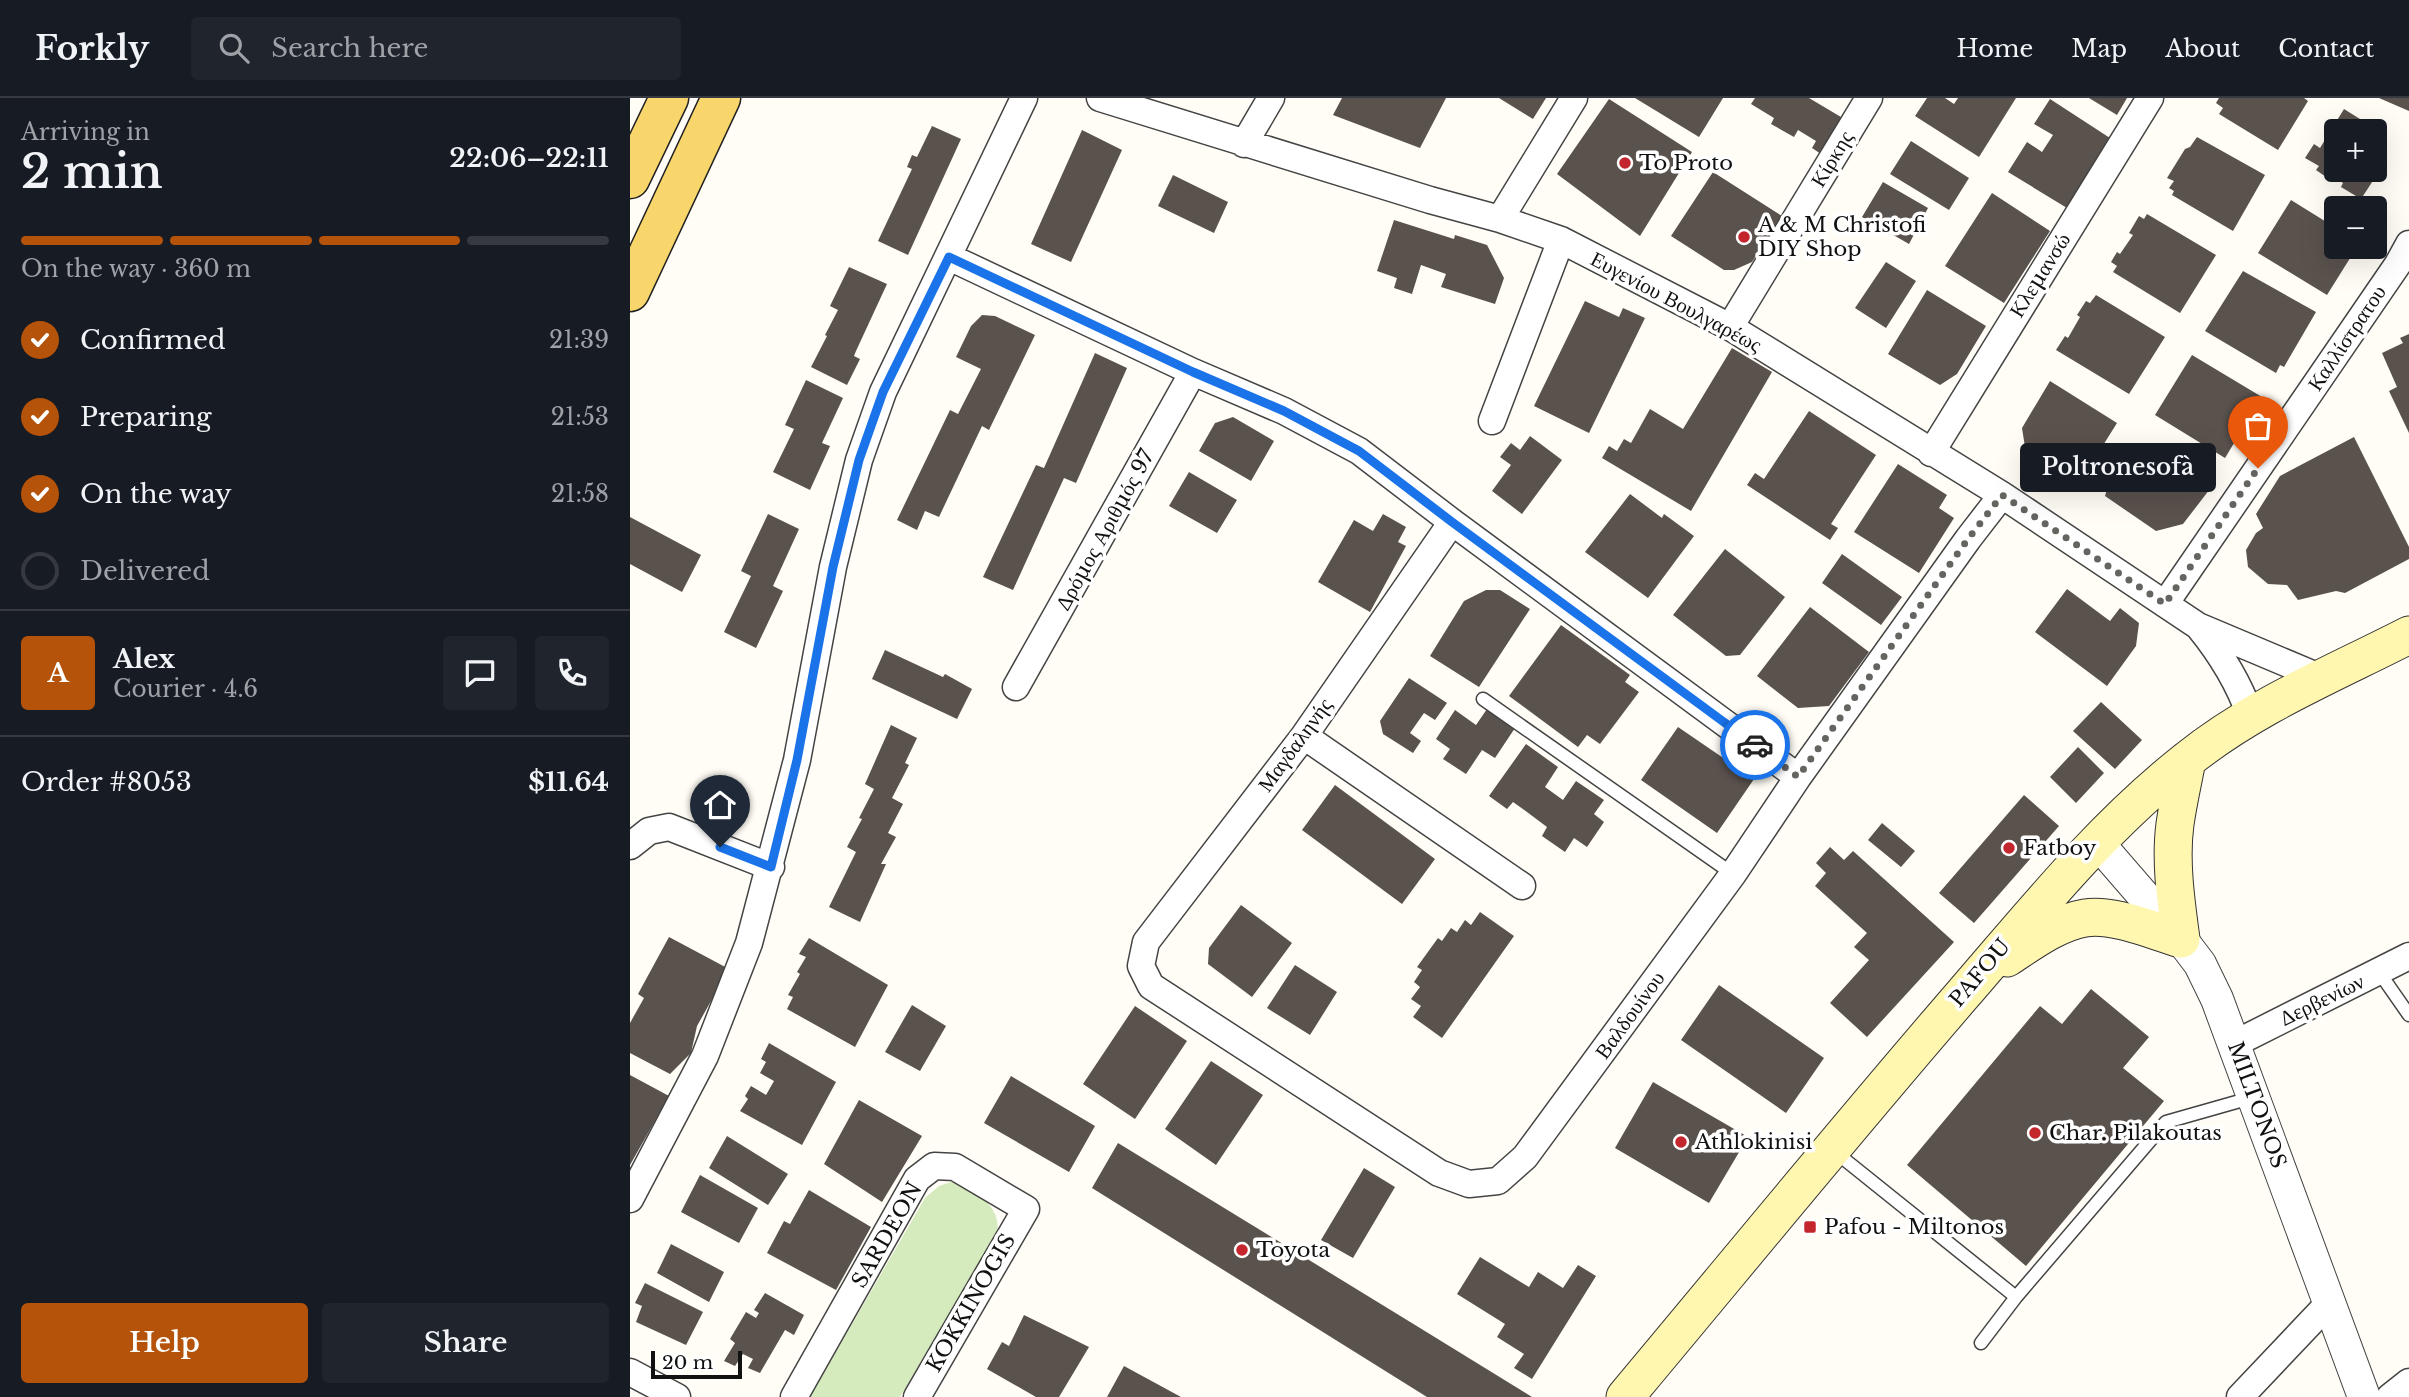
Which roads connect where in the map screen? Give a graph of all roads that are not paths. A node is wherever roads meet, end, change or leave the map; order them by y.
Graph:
1 (669, 98) edge
2 (721, 98) edge
3 (1024, 98) edge
4 (1100, 98) edge
5 (1271, 98) edge
6 (1574, 98) edge
7 (1869, 98) edge
8 (2150, 98) edge
9 (1244, 144) junction
10 (630, 179) edge
11 (1500, 219) junction
12 (1561, 240) junction
13 (949, 257) junction
14 (2405, 258) edge
15 (630, 292) edge
16 (1730, 327) junction
17 (1193, 372) junction
18 (1492, 421) dead end
19 (1931, 453) junction
20 (2002, 495) junction
21 (1452, 522) junction
22 (2165, 604) junction
23 (2197, 625) junction
24 (2409, 635) edge
25 (2324, 679) junction
26 (1016, 687) dead end
27 (1483, 699) dead end
28 (2250, 715) junction
29 (1304, 736) junction
30 (2187, 760) junction
31 (1798, 777) junction
32 (2097, 842) junction
33 (630, 846) edge
34 (771, 867) junction
35 (1733, 874) junction
36 (1522, 886) dead end
37 (2181, 939) junction
38 (2409, 956) edge
39 (1141, 966) joint
40 (2379, 972) junction
41 (1979, 975) junction
42 (2409, 1014) edge
43 (2234, 1044) junction
44 (2254, 1097) junction
45 (1831, 1149) junction
46 (630, 1199) edge
47 (1026, 1209) joint
48 (2016, 1297) junction
49 (2330, 1302) junction
50 (1981, 1343) dead end
51 (630, 1373) edge
52 (2409, 1382) edge
53 (677, 1397) edge
54 (794, 1397) edge
55 (917, 1397) edge
56 (1625, 1397) edge
57 (2241, 1397) edge
58 (2364, 1397) edge
59 (2389, 1397) edge

1 - 10 main road
2 - 15 main road
3 - 13 street
4 - 9 street, Ευγενίου Βουλγαρέως
5 - 9 street
6 - 11 street
7 - 16 street, Κίρκης
8 - 19 street, Κλεμανσώ
9 - 11 street, Ευγενίου Βουλγαρέως
11 - 12 street, Ευγενίου Βουλγαρέως
12 - 16 street, Ευγενίου Βουλγαρέως
12 - 18 street
13 - 17 street
13 - 34 street
14 - 22 street, Καλλίστρατου
16 - 19 street, Ευγενίου Βουλγαρέως
17 - 21 street
17 - 26 street, Δρόμος Αριθμός 97
19 - 20 street, Ευγενίου Βουλγαρέως
20 - 22 street, Ευγενίου Βουλγαρέως
20 - 31 street, Βαλδουίνου
21 - 29 street, Μαγδαληνής
21 - 31 street
22 - 23 street, Ευγενίου Βουλγαρέως
23 - 25 street, Ευγενίου Βουλγαρέως
23 - 28 street, Ευγενίου Βουλγαρέως
24 - 25 main road, PAFOU
25 - 28 main road, PAFOU
27 - 35 lane
28 - 30 main road, PAFOU
29 - 36 street
29 - 39 street, Μαγδαληνής
30 - 32 main road, PAFOU
30 - 37 main road
31 - 35 street, Βαλδουίνου
32 - 37 street, MILTONOS
32 - 41 main road, PAFOU
33 - 34 street
34 - 46 street
35 - 39 street, Βαλδουίνου
37 - 41 main road
37 - 43 street, MILTONOS
38 - 40 street, Δερβενίων
40 - 42 lane
40 - 43 street, Δερβενίων
41 - 45 main road, PAFOU
43 - 44 street, MILTONOS
44 - 48 lane
44 - 49 street, MILTONOS
45 - 48 lane
45 - 56 main road, PAFOU
47 - 54 street, SARDEON
47 - 55 street, KOKKINOGIS
48 - 50 lane
49 - 57 street
49 - 58 street, MILTONOS
51 - 53 street
52 - 59 street

